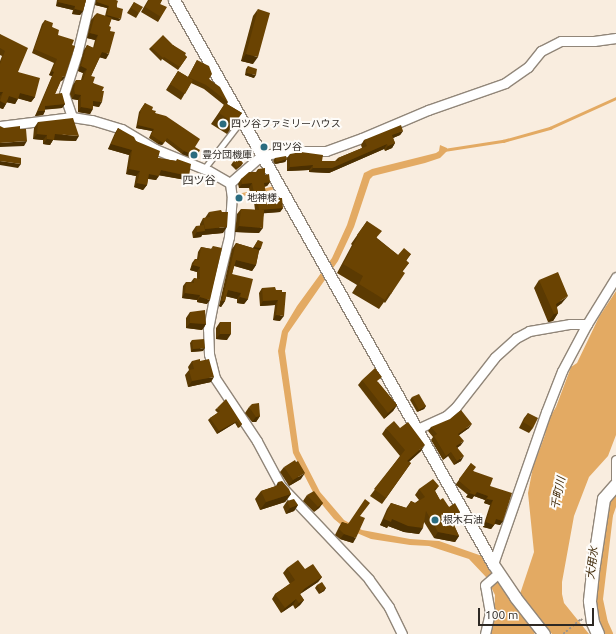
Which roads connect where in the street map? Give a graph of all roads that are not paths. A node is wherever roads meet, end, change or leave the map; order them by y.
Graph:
1 (90, 0) edge
2 (174, 0) edge
3 (616, 38) edge
4 (72, 117) junction
5 (242, 120) junction
6 (0, 126) edge
7 (262, 155) junction
8 (204, 169) junction
9 (230, 183) junction
10 (616, 277) edge
11 (587, 324) junction
12 (417, 429) junction
13 (616, 460) edge
14 (616, 479) edge
15 (616, 485) edge
16 (496, 570) junction
17 (542, 632) edge
18 (402, 634) edge
19 (485, 634) edge
20 (598, 634) edge

1 - 4 street
2 - 5 street
3 - 7 street
4 - 6 street
4 - 8 street
5 - 7 street
5 - 8 lane
7 - 9 street
7 - 12 street
8 - 9 street
9 - 18 street
10 - 11 street
11 - 12 street
11 - 16 street
12 - 16 street
13 - 14 street
15 - 20 main road
16 - 17 street
16 - 19 street

